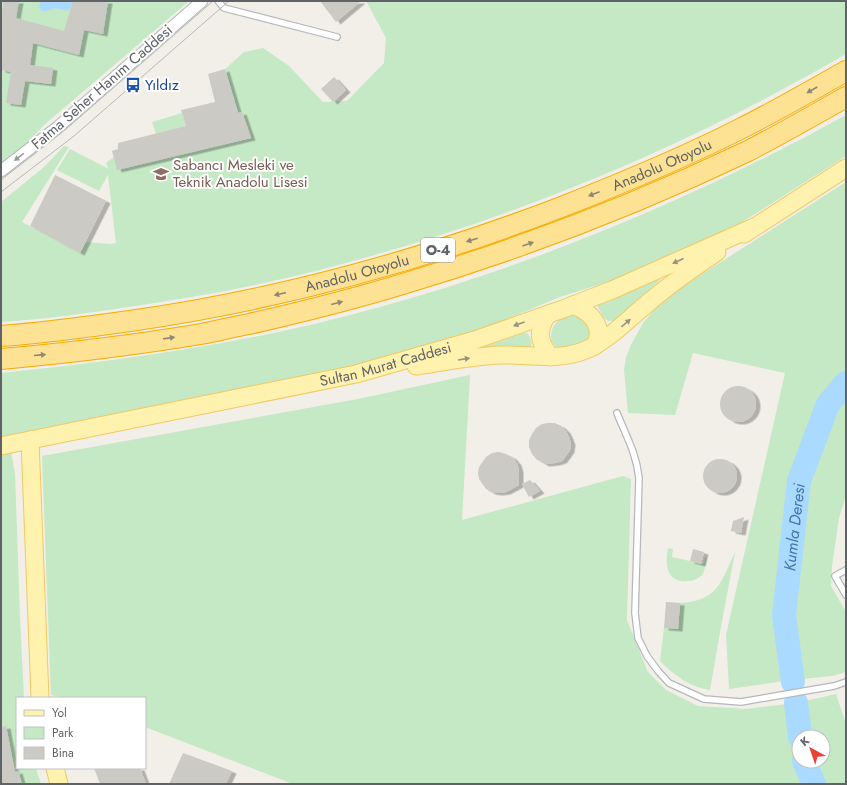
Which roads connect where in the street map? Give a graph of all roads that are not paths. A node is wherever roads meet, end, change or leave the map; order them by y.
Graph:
1 (202, 1) edge
2 (218, 1) edge
3 (337, 37) dead end
4 (846, 71) edge
5 (846, 97) edge
6 (846, 168) edge
7 (1, 171) edge
8 (752, 228) junction
9 (573, 305) junction
10 (548, 314) junction
11 (1, 336) edge
12 (595, 346) junction
13 (550, 357) junction
14 (1, 359) edge
15 (356, 374) junction
16 (617, 413) dead end
17 (30, 440) junction
18 (1, 446) edge
19 (846, 570) edge
20 (846, 595) edge
21 (846, 682) edge
22 (40, 697) edge
23 (55, 769) edge
24 (59, 784) edge

1 -> 7 street, Fatma Seher Hanım Caddesi
2 - 3 lane
4 -> 11 highway, Anadolu Otoyolu / O-4
14 -> 5 highway, Anadolu Otoyolu / O-4
6 - 8 main road
8 -> 9 main road, Sultan Murat Caddesi
12 -> 8 main road
9 - 10 main road, Sultan Murat Caddesi
9 - 12 main road
10 - 13 main road
10 -> 15 main road, Sultan Murat Caddesi
12 - 13 main road
15 -> 13 main road
15 - 17 main road, Sultan Murat Caddesi
16 - 21 lane
17 - 18 main road, Sultan Murat Caddesi
17 - 22 main road
19 - 20 lane
23 - 24 main road

